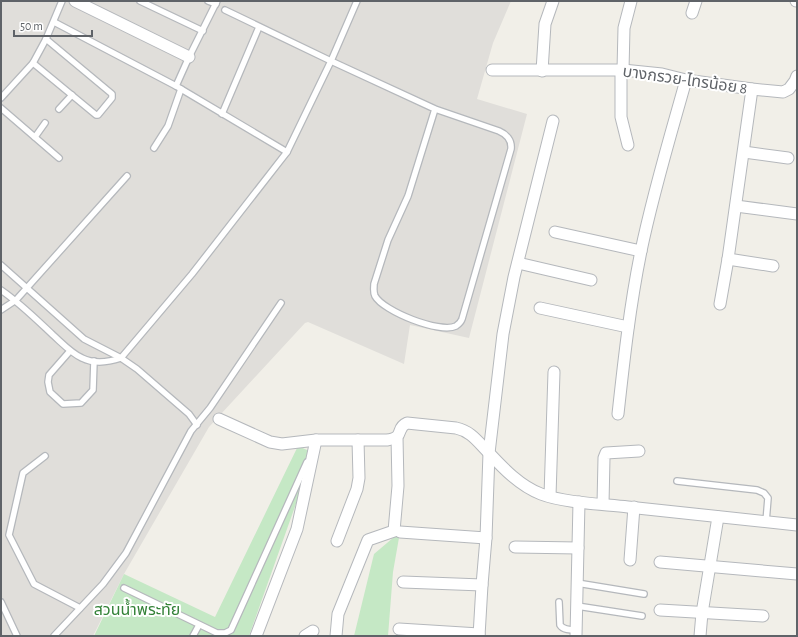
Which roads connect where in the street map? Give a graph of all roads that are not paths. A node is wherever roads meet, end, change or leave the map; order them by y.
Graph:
1 (62, 1) edge
2 (75, 1) edge
3 (140, 1) edge
4 (208, 1) edge
5 (358, 1) edge
6 (553, 1) edge
7 (631, 1) edge
8 (696, 1) edge
9 (216, 3) edge
10 (225, 10) dead end
11 (692, 13) dead end
12 (54, 22) junction
13 (259, 27) junction
14 (203, 31) junction
15 (46, 39) junction
16 (189, 57) junction
17 (331, 61) junction
18 (33, 62) junction
19 (492, 70) dead end
20 (622, 70) junction
21 (542, 71) junction
22 (797, 76) edge
23 (686, 80) junction
24 (178, 88) junction
25 (752, 89) junction
26 (72, 95) junction
27 (1, 98) edge
28 (1, 108) edge
29 (59, 109) dead end
30 (435, 109) junction
31 (222, 114) junction
32 (553, 121) dead end
33 (46, 123) dead end
34 (35, 137) junction
35 (628, 145) dead end
36 (154, 148) dead end
37 (287, 152) junction
38 (744, 152) junction
39 (59, 158) dead end
40 (788, 158) dead end
41 (127, 176) dead end
42 (736, 206) junction
43 (797, 214) edge
44 (555, 232) dead end
45 (641, 251) junction
46 (728, 259) junction
47 (518, 263) junction
48 (1, 266) edge
49 (773, 266) dead end
50 (591, 280) dead end
51 (27, 288) junction
52 (1, 290) edge
53 (16, 300) junction
54 (281, 303) dead end
55 (720, 304) dead end
56 (540, 308) dead end
57 (1, 310) edge
58 (628, 327) junction
59 (70, 351) junction
60 (121, 358) junction
61 (94, 362) junction
62 (554, 372) dead end
63 (618, 414) dead end
64 (219, 420) dead end
65 (196, 425) junction
66 (397, 437) junction
67 (358, 440) junction
68 (315, 444) junction
69 (639, 451) dead end
70 (489, 453) junction
71 (45, 456) dead end
72 (677, 481) dead end
73 (550, 496) junction
74 (579, 502) junction
75 (603, 504) junction
76 (634, 507) junction
77 (718, 517) junction
78 (766, 522) junction
79 (797, 525) edge
80 (400, 532) dead end
81 (486, 538) junction
82 (337, 541) dead end
83 (515, 547) dead end
84 (578, 548) junction
85 (630, 560) dead end
86 (660, 562) dead end
87 (709, 566) junction
88 (797, 574) edge
89 (403, 582) dead end
90 (577, 583) junction
91 (482, 585) junction
92 (124, 588) dead end
93 (644, 594) dead end
94 (1, 602) edge
95 (559, 602) dead end
96 (577, 606) junction
97 (80, 608) junction
98 (660, 610) dead end
99 (702, 613) junction
100 (642, 616) dead end
101 (763, 616) dead end
102 (199, 625) junction
103 (399, 630) dead end
104 (576, 633) edge
105 (259, 634) edge
106 (15, 635) edge
107 (479, 635) edge
108 (54, 636) edge
109 (192, 636) edge
110 (336, 636) edge
111 (700, 636) edge

1 - 12 lane
2 - 16 street
3 - 14 lane
4 - 9 lane
5 - 17 lane
6 - 21 street
7 - 20 street
8 - 11 street
9 - 14 lane
10 - 13 lane
12 - 15 lane
12 - 24 lane
13 - 17 lane
13 - 31 lane
14 - 16 lane
15 - 18 lane
15 - 26 lane
16 - 24 lane
17 - 30 lane
17 - 37 lane
18 - 26 lane
18 - 27 lane
19 - 21 street, บางกรวย-ไทรน้อย 8
20 - 21 street, บางกรวย-ไทรน้อย 8
20 - 23 street, บางกรวย-ไทรน้อย 8
20 - 35 street
22 - 25 street, บางกรวย-ไทรน้อย 8
23 - 25 street, บางกรวย-ไทรน้อย 8
23 - 45 street
24 - 31 lane
24 - 36 lane
25 - 38 street
26 - 29 lane
28 - 34 lane
30 - 30 lane
31 - 37 lane
32 - 47 street
33 - 34 lane
34 - 39 lane
37 - 60 lane
38 - 40 street
38 - 42 street
41 - 51 lane
42 - 43 street
42 - 46 street
44 - 45 street
45 - 58 street
46 - 49 street
46 - 55 street
47 - 50 street
47 - 70 street
48 - 51 lane
51 - 53 lane
51 - 60 lane
52 - 53 lane
53 - 57 lane
53 - 59 lane
54 - 65 lane
56 - 58 street
58 - 63 street
59 - 61 lane
59 - 61 lane
60 - 61 lane
60 - 65 lane
62 - 73 street
64 - 68 street
65 - 97 lane
66 - 67 street
66 - 70 street
66 - 110 street
67 - 68 street
67 - 82 street
68 - 102 lane
68 - 105 street
69 - 75 street
70 - 73 street
70 - 81 street
71 - 97 lane
72 - 78 lane
73 - 74 street
74 - 75 street
74 - 84 street
75 - 76 street
76 - 77 street
76 - 85 street
77 - 78 street
77 - 87 street
78 - 79 street
80 - 81 street
81 - 91 street
83 - 84 street
84 - 90 street
86 - 87 street
87 - 88 street
87 - 99 street
89 - 91 street
90 - 93 lane
90 - 96 street
91 - 107 street
92 - 102 lane
94 - 106 lane
95 - 104 lane
96 - 100 lane
96 - 104 street
97 - 108 lane
98 - 99 street
99 - 101 street
99 - 111 street
102 - 109 lane
103 - 107 street

